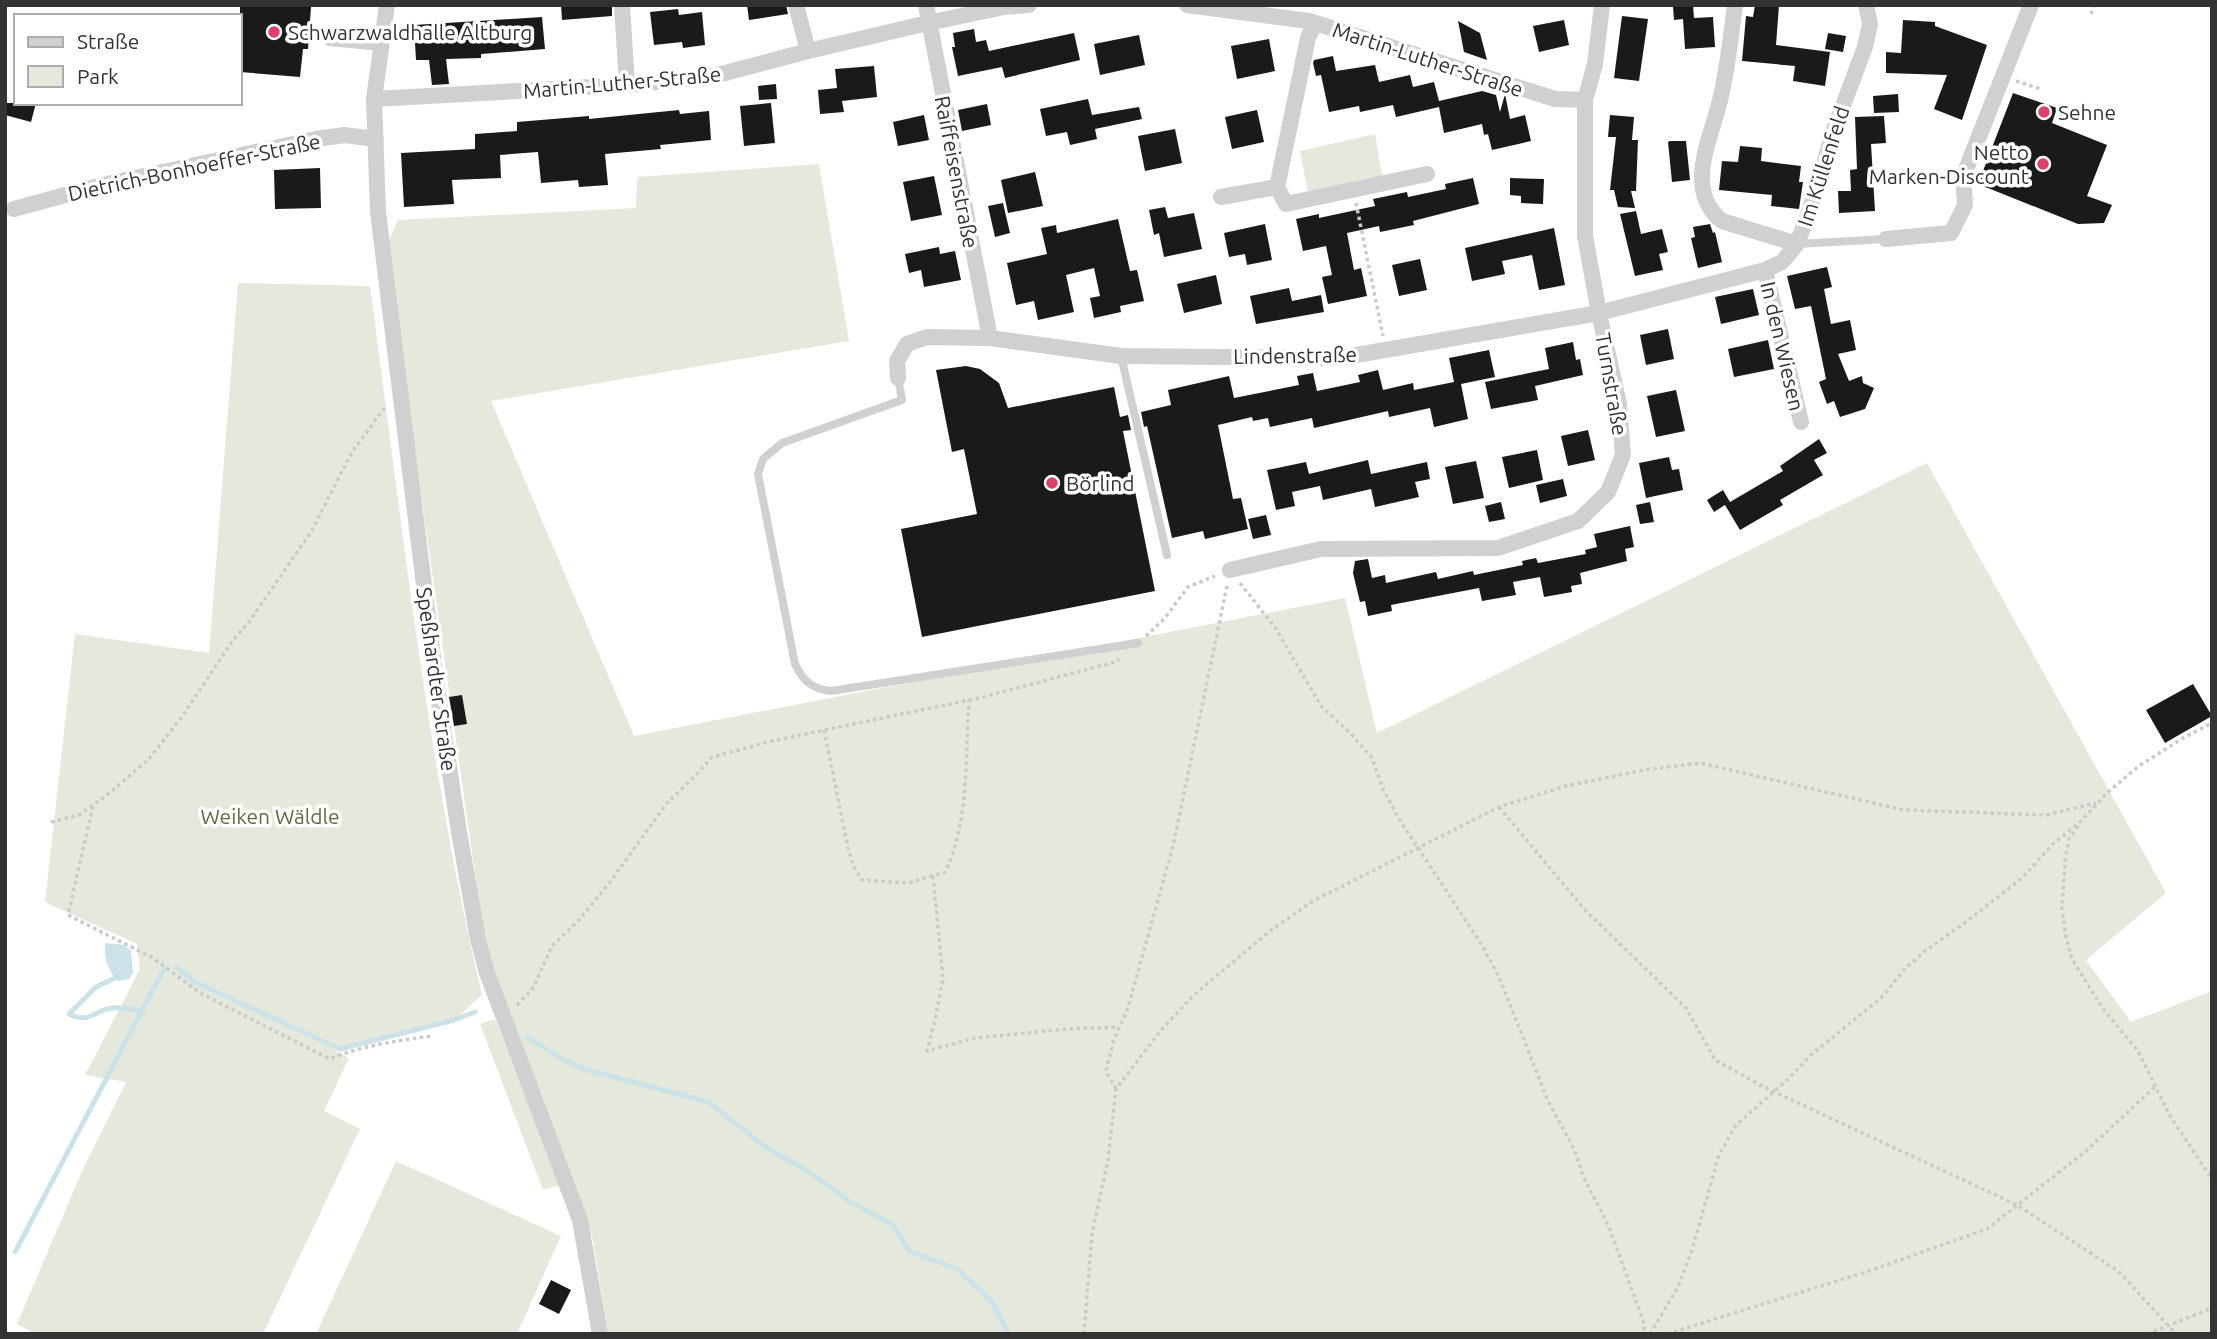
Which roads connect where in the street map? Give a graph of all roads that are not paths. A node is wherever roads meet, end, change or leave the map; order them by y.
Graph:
1 (387, 5) edge
2 (622, 5) edge
3 (796, 5) edge
4 (926, 5) edge
5 (1029, 5) edge
6 (1187, 5) edge
7 (1602, 5) edge
8 (1735, 5) edge
9 (1866, 5) edge
10 (2031, 5) edge
11 (1312, 17) edge
12 (928, 23) junction
13 (329, 43) dead end
14 (381, 47) junction
15 (808, 51) junction
16 (627, 85) junction
17 (374, 99) junction
18 (1586, 100) junction
19 (376, 139) junction
20 (1427, 174) dead end
21 (1277, 187) junction
22 (1221, 197) dead end
23 (13, 209) dead end
24 (1886, 239) joint
25 (1797, 244) junction
26 (1765, 270) junction
27 (1599, 313) junction
28 (990, 338) junction
29 (1121, 356) junction
30 (898, 378) joint
31 (1801, 422) dead end
32 (1167, 555) dead end
33 (1230, 570) road end
34 (1138, 643) road end
35 (600, 1334) edge

1 - 14 street, Speßhardter Straße
2 - 16 street
3 - 15 street
4 - 12 street, Raiffeisenstraße
5 - 12 street, Martin-Luther-Straße
6 - 11 street, Martin-Luther-Straße
7 - 18 street, Turnstraße
8 - 25 street
9 - 25 street, Im Küllenfeld
10 - 24 street
11 - 18 street, Martin-Luther-Straße
11 - 21 street
12 - 15 street, Martin-Luther-Straße
12 - 28 street, Raiffeisenstraße
13 - 14 lane
14 - 17 street, Speßhardter Straße
15 - 16 street, Martin-Luther-Straße
16 - 17 street, Martin-Luther-Straße
17 - 19 street, Speßhardter Straße
18 - 27 street, Turnstraße
19 - 23 street, Dietrich-Bonhoeffer-Straße
19 - 35 street, Speßhardter Straße
20 - 21 street
21 - 22 street
24 - 25 lane
25 - 26 street, Im Küllenfeld
26 - 27 street, Im Küllenfeld
26 - 31 street, In den Wiesen
27 - 29 street, Lindenstraße
27 - 33 street, Turnstraße
28 - 29 street, Lindenstraße
28 - 30 street, Lindenstraße
29 - 32 lane
30 - 34 lane

